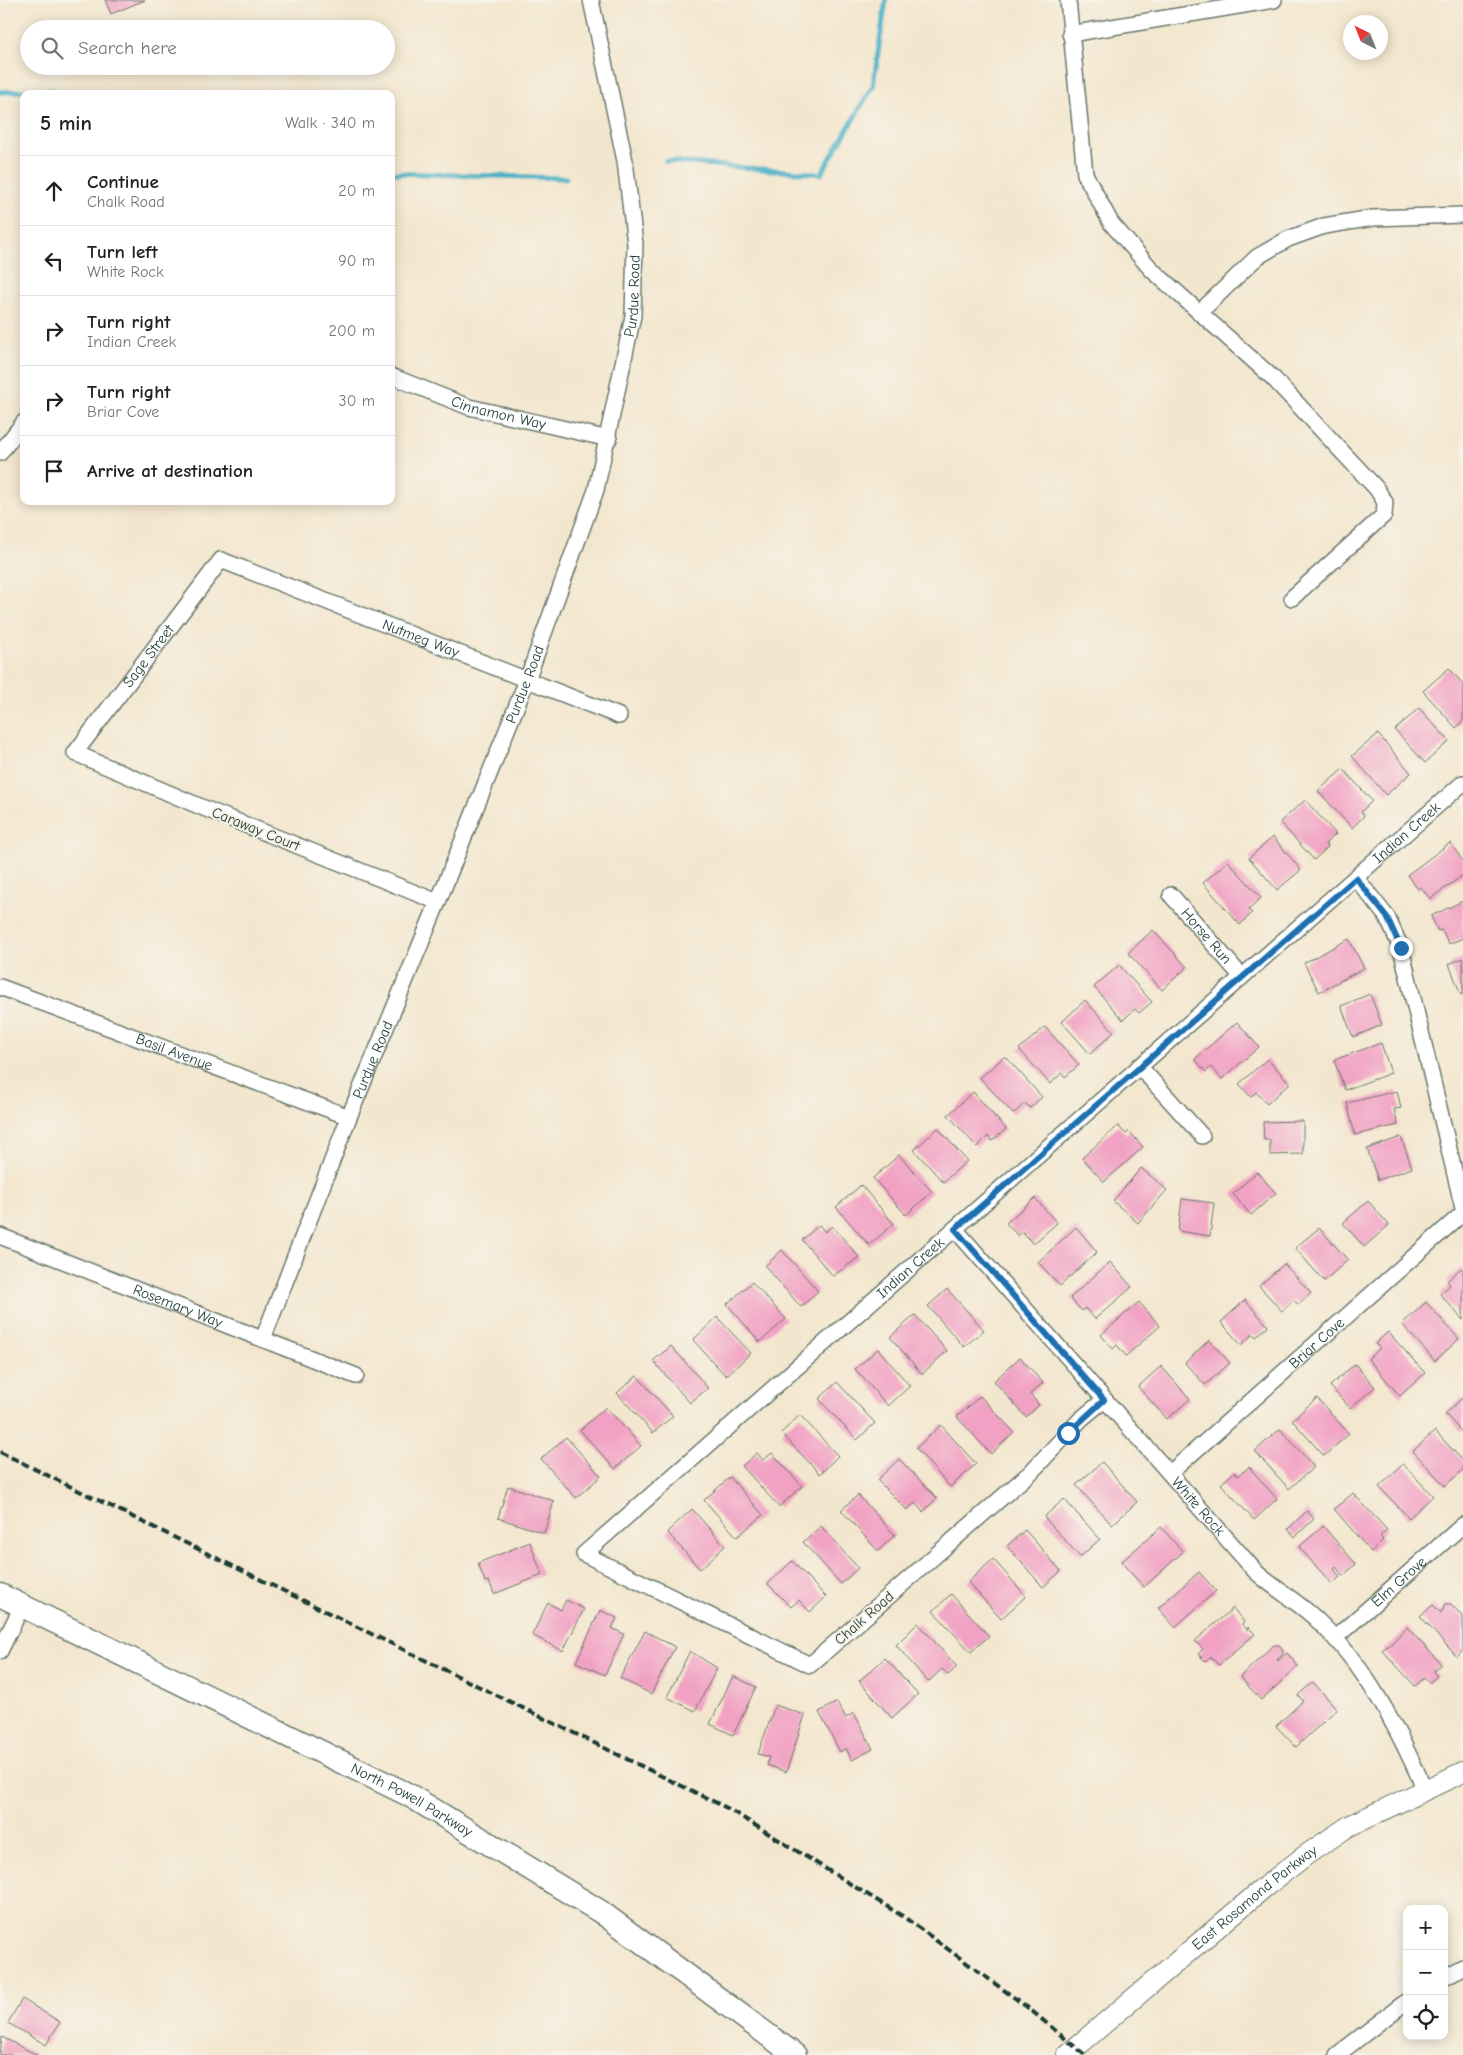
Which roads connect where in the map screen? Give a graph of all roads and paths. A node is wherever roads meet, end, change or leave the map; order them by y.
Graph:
1 (591, 0) edge
2 (1068, 0) edge
3 (1274, 0) edge
4 (1070, 34) junction
5 (1463, 215) edge
6 (1199, 313) junction
7 (395, 378) edge
8 (20, 427) edge
9 (608, 439) junction
10 (0, 453) edge
11 (221, 560) joint
12 (1292, 598) dead end
13 (527, 680) junction
14 (620, 716) dead end
15 (75, 753) joint
16 (1463, 783) edge
17 (1356, 878) junction
18 (1171, 895) dead end
19 (438, 902) junction
20 (1242, 977) junction
21 (0, 987) edge
22 (1139, 1066) junction
23 (349, 1117) junction
24 (1202, 1136) dead end
25 (1463, 1208) edge
26 (1463, 1213) edge
27 (955, 1229) junction
28 (0, 1236) edge
29 (263, 1339) junction
30 (356, 1376) dead end
31 (1104, 1400) junction
32 (1170, 1473) junction
33 (1463, 1525) edge
34 (584, 1554) joint
35 (0, 1595) edge
36 (22, 1606) junction
37 (1335, 1638) junction
38 (0, 1651) edge
39 (1463, 1772) edge
40 (1425, 1790) junction
41 (1463, 1967) edge
42 (1448, 1975) edge
43 (1403, 2004) edge
44 (795, 2055) edge
45 (1067, 2055) edge
46 (1337, 2055) edge

1 - 9 street, Purdue Road
2 - 4 street
3 - 4 street
4 - 6 street
5 - 6 street
6 - 12 street
7 - 9 street, Cinnamon Way
8 - 10 street
9 - 13 street, Purdue Road
11 - 13 street, Nutmeg Way
11 - 15 street, Sage Street
13 - 14 street, Nutmeg Way
13 - 19 street, Purdue Road
15 - 19 street, Caraway Court
16 - 17 street, Indian Creek
17 - 20 street, Indian Creek
17 - 25 street
18 - 20 street, Horse Run
19 - 23 street, Purdue Road
20 - 22 street, Indian Creek
21 - 23 street, Basil Avenue
22 - 24 street
22 - 27 street, Indian Creek
23 - 29 street, Purdue Road
26 - 32 street, Briar Cove
27 - 31 street, White Rock
27 - 34 street, Indian Creek
28 - 29 street, Rosemary Way
29 - 30 street, Rosemary Way
31 - 32 street, White Rock
31 - 34 street, Chalk Road
32 - 37 street, White Rock
33 - 37 street, Elm Grove
35 - 36 main road, North Powell Parkway
36 - 38 street
36 - 44 main road, North Powell Parkway
37 - 40 street, White Rock
39 - 40 street, East Rosamond Parkway
40 - 45 street, East Rosamond Parkway
41 - 42 street
43 - 46 street

